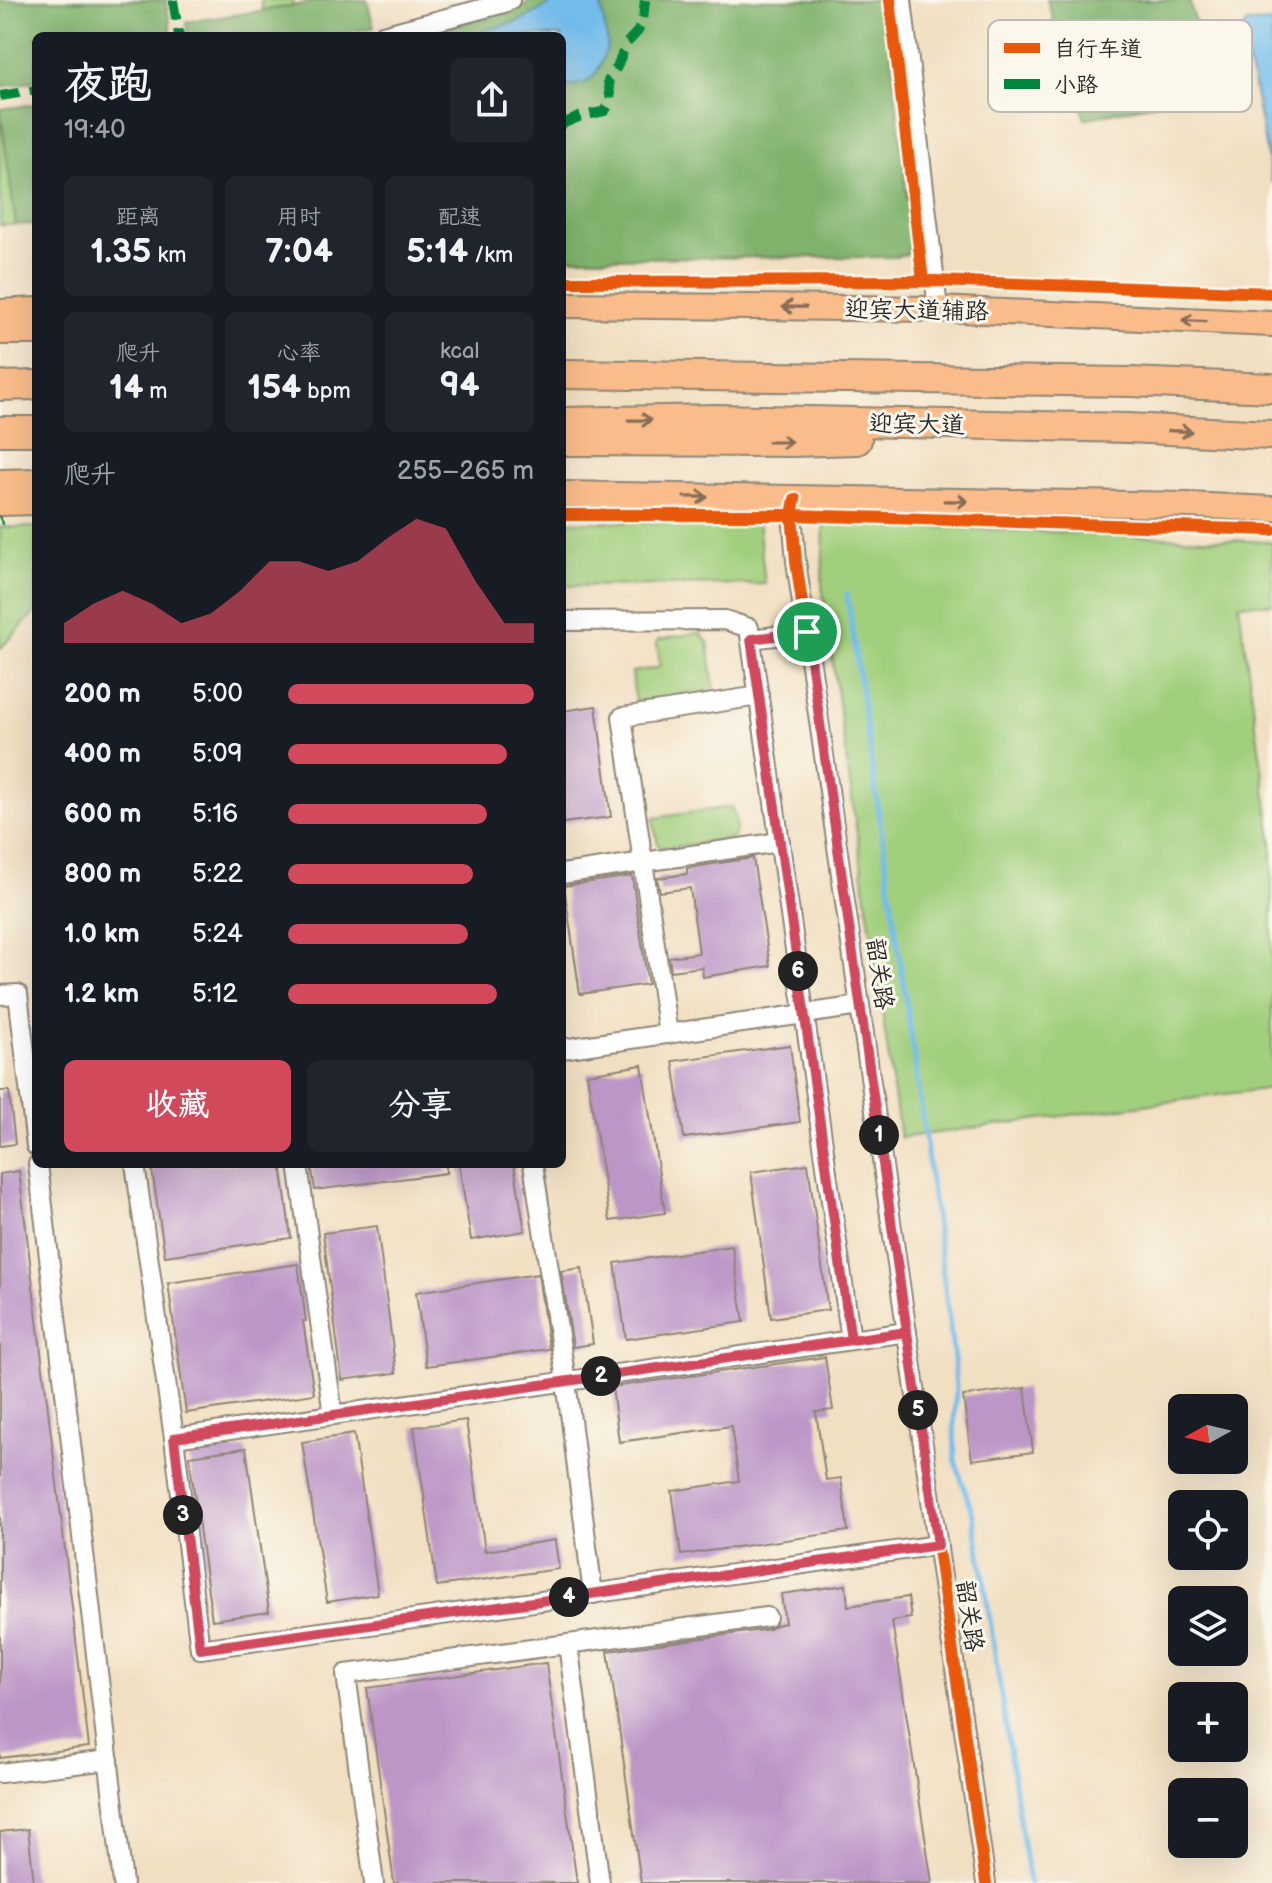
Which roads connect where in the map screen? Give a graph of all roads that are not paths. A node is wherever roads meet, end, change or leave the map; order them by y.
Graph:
1 (510, 0) edge
2 (902, 0) edge
3 (394, 32) edge
4 (566, 305) edge
5 (938, 309) junction
6 (32, 310) edge
7 (0, 312) edge
8 (1272, 324) edge
9 (0, 330) edge
10 (32, 330) edge
11 (566, 357) edge
12 (566, 374) edge
13 (1131, 382) junction
14 (32, 385) edge
15 (0, 386) edge
16 (1272, 388) edge
17 (566, 422) edge
18 (1128, 428) junction
19 (0, 431) edge
20 (32, 431) edge
21 (1272, 435) edge
22 (566, 441) edge
23 (32, 483) edge
24 (0, 484) edge
25 (566, 494) edge
26 (795, 499) junction
27 (32, 502) edge
28 (0, 503) edge
29 (1272, 509) edge
30 (566, 621) edge
31 (807, 632) junction
32 (751, 639) junction
33 (759, 696) junction
34 (780, 842) junction
35 (643, 862) junction
36 (566, 873) edge
37 (0, 995) edge
38 (860, 1006) junction
39 (805, 1014) junction
40 (668, 1034) junction
41 (566, 1048) edge
42 (32, 1112) edge
43 (38, 1168) edge
44 (136, 1168) edge
45 (299, 1168) edge
46 (534, 1168) edge
47 (907, 1332) junction
48 (851, 1340) junction
49 (566, 1381) junction
50 (333, 1415) junction
51 (174, 1438) junction
52 (938, 1545) junction
53 (593, 1594) junction
54 (767, 1617) dead end
55 (568, 1644) junction
56 (109, 1760) junction
57 (0, 1773) edge
58 (123, 1883) edge
59 (374, 1883) edge
60 (600, 1883) edge
61 (986, 1883) edge

1 - 3 street
2 - 5 street
5 -> 4 main road, 迎宾大道辅路
8 -> 5 main road, 迎宾大道辅路
6 - 7 main road
9 - 10 highway
11 - 13 highway
12 - 13 highway, 迎宾大道
13 - 16 highway, 迎宾大道
14 - 15 highway
17 -> 18 highway, 迎宾大道
18 -> 21 highway, 迎宾大道
22 -> 18 highway
19 - 20 highway
23 - 24 highway
25 -> 26 main road
26 -> 29 main road
26 - 31 street, 韶关路
27 - 28 main road
30 - 32 street
31 - 32 street
31 - 38 street, 韶关路
32 - 33 street
33 - 34 street
33 - 35 street
34 - 35 street
34 - 39 street
35 - 36 street
35 - 40 street
37 - 42 street
38 - 39 street
38 - 47 street, 韶关路
39 - 40 street
39 - 48 street
40 - 41 street
43 - 56 street
44 - 51 street
45 - 50 street
46 - 49 street
47 - 48 street
47 - 52 street, 韶关路
48 - 49 street
49 - 50 street
49 - 53 street
50 - 51 street
51 - 53 street
52 - 53 street
52 - 61 street, 韶关路
54 - 55 street
55 - 59 street
55 - 60 street
56 - 57 street
56 - 58 street

